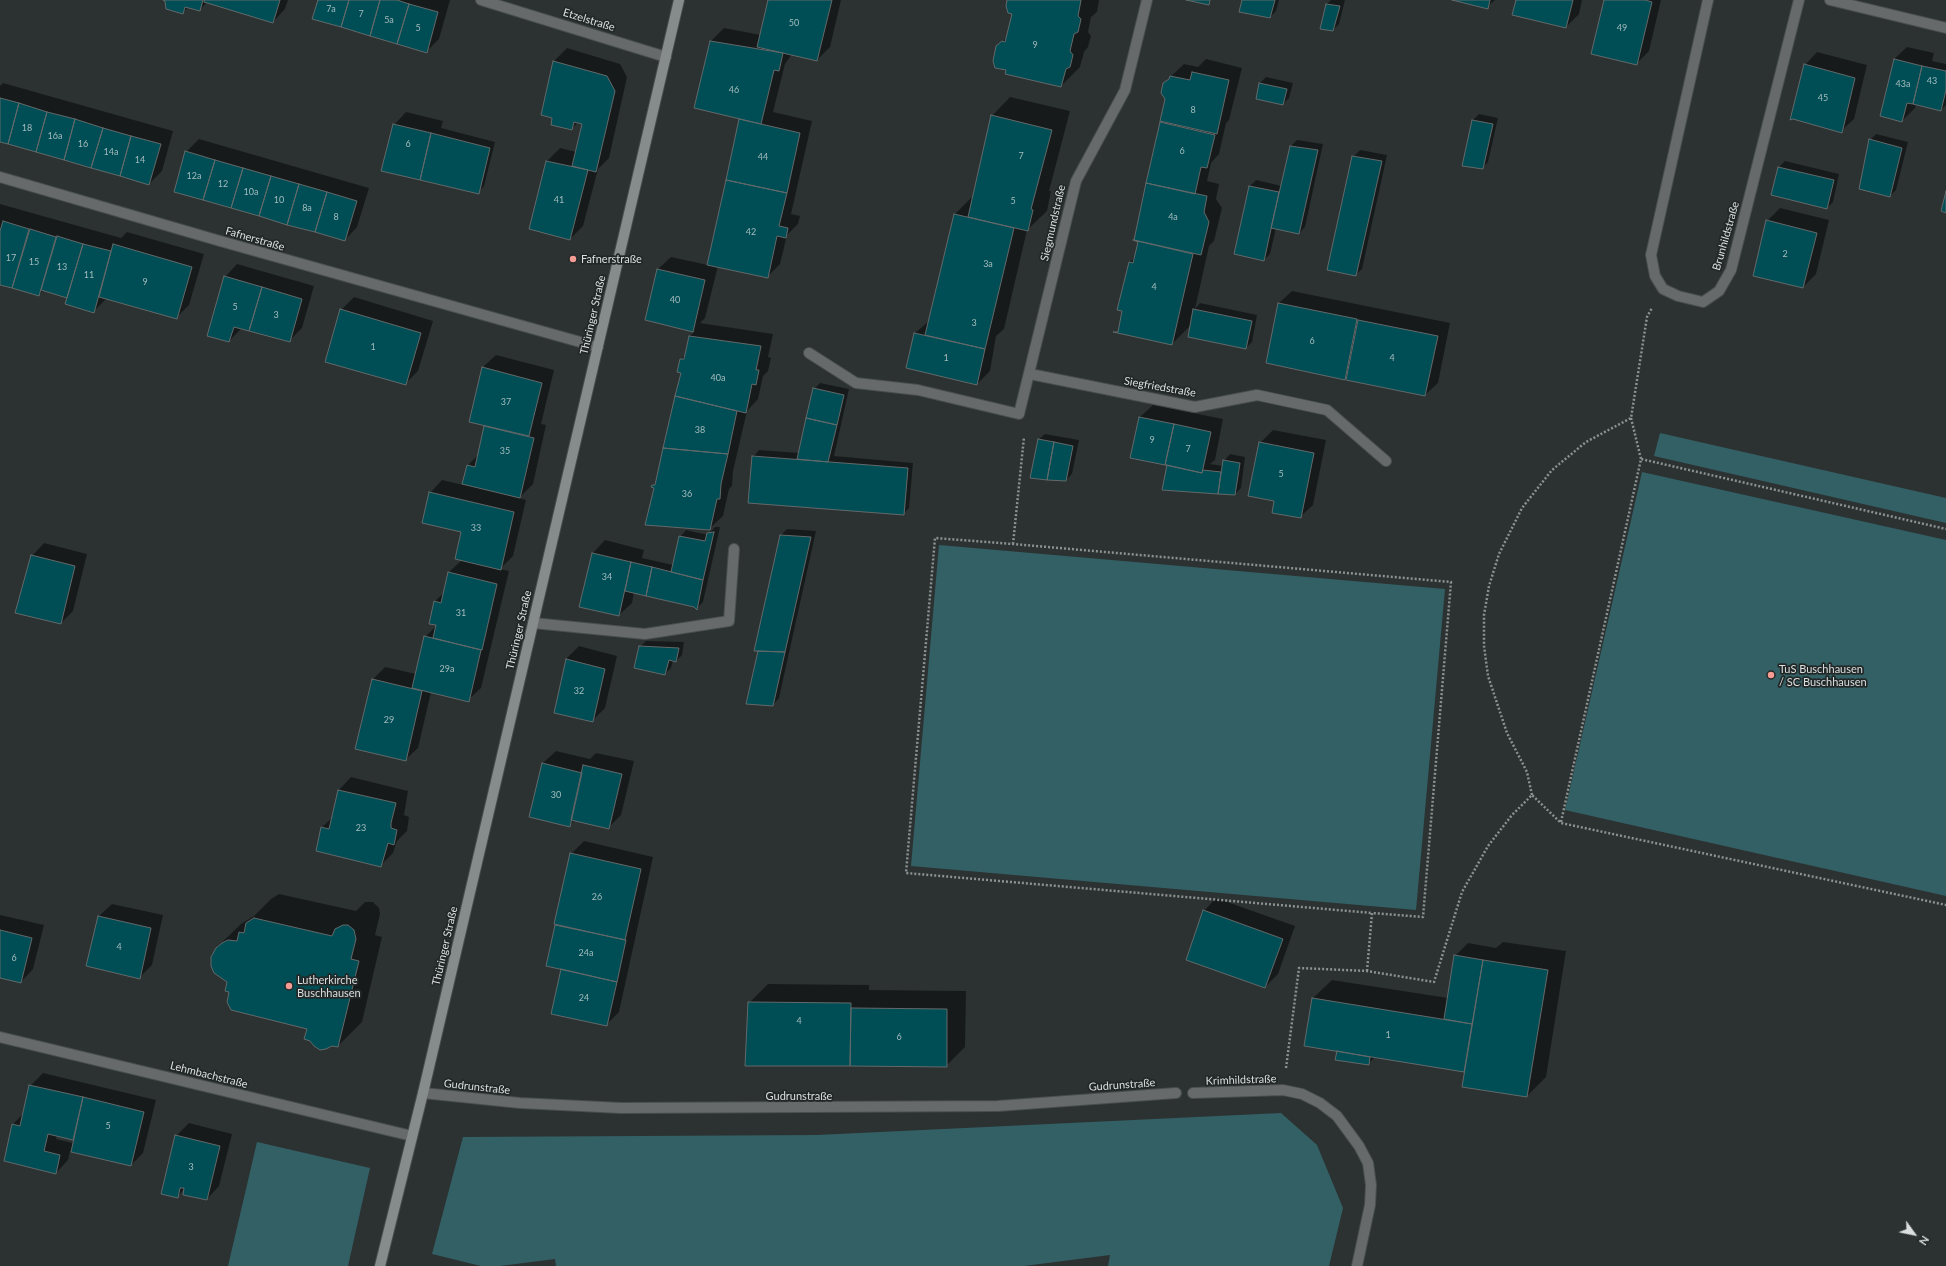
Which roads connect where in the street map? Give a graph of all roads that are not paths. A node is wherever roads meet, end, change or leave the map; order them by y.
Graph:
1 (481, 0) edge
2 (679, 0) edge
3 (1147, 0) edge
4 (1708, 0) edge
5 (1799, 0) edge
6 (1830, 0) edge
7 (1946, 28) edge
8 (666, 57) junction
9 (0, 176) edge
10 (598, 347) junction
11 (810, 353) dead end
12 (1030, 374) junction
13 (1386, 461) dead end
14 (734, 549) dead end
15 (533, 623) junction
16 (0, 1037) edge
17 (423, 1093) junction
18 (1176, 1093) dead end
19 (1193, 1093) dead end
20 (412, 1136) junction
21 (380, 1266) edge
22 (1357, 1266) edge

1 - 8 street, Etzelstraße
2 - 8 street, Thüringer Straße
3 - 12 street, Siegmundstraße
4 - 5 street, Brunhildstraße
6 - 7 street
8 - 10 street, Thüringer Straße
9 - 10 street, Fafnerstraße
10 - 15 street, Thüringer Straße
11 - 12 street, Siegmundstraße
12 - 13 street, Siegfriedstraße
14 - 15 street
15 - 17 street, Thüringer Straße
16 - 20 street, Lehmbachstraße
17 - 18 street, Gudrunstraße
17 - 20 street, Thüringer Straße
19 - 22 street, Krimhildstraße
20 - 21 street, Thüringer Straße

